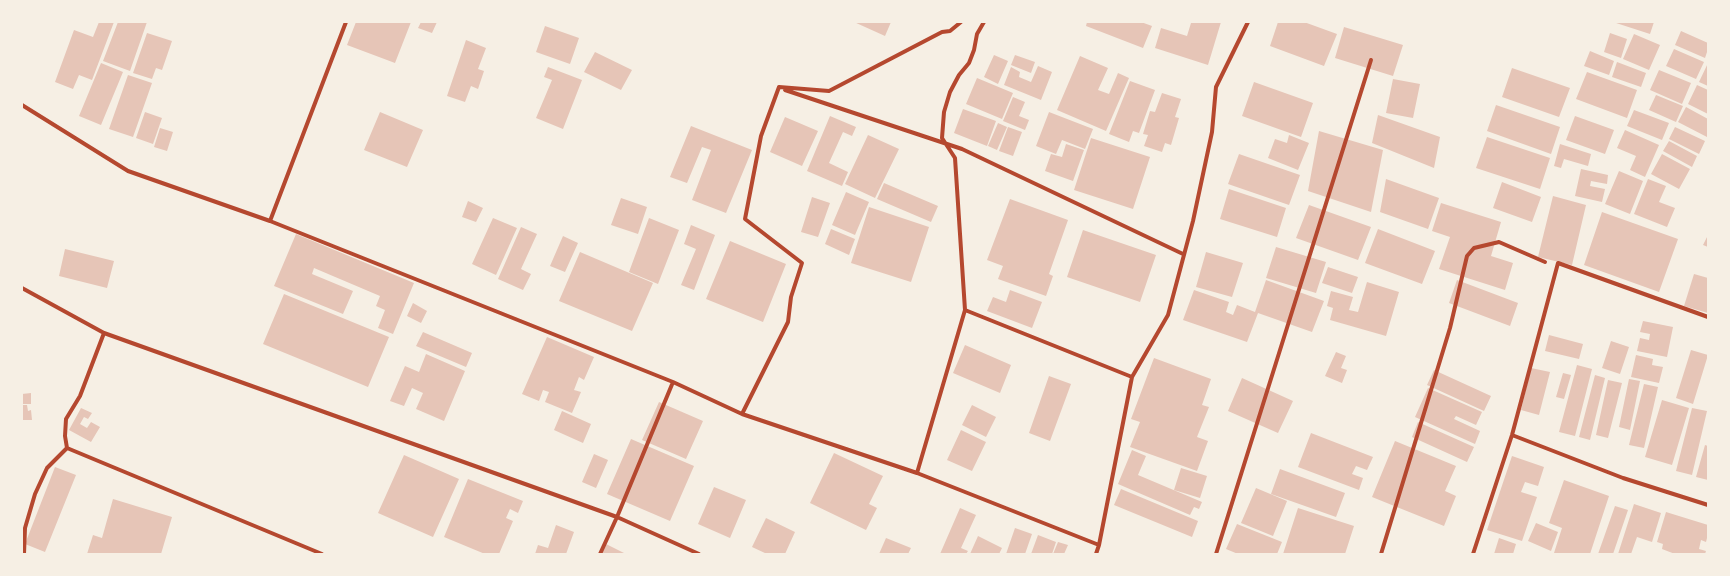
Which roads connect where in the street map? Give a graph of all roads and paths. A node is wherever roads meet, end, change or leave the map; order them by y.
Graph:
1 (346, 22) edge
2 (961, 22) edge
3 (984, 22) edge
4 (1248, 22) edge
5 (1370, 60) dead end
6 (779, 87) junction
7 (22, 105) edge
8 (945, 143) junction
9 (270, 221) junction
10 (1184, 254) junction
11 (1545, 262) dead end
12 (22, 288) edge
13 (965, 310) junction
14 (1708, 317) edge
15 (104, 333) junction
16 (1132, 377) junction
17 (673, 382) junction
18 (742, 414) junction
19 (1512, 435) junction
20 (67, 448) junction
21 (917, 473) junction
22 (1708, 505) edge
23 (617, 517) junction
24 (1099, 545) junction
25 (24, 554) edge
26 (322, 554) edge
27 (600, 554) edge
28 (699, 554) edge
29 (1096, 554) edge
30 (1216, 554) edge
31 (1380, 554) edge
32 (1473, 554) edge

1 - 9 street
2 - 6 street
3 - 8 street
4 - 10 street
5 - 30 street
6 - 8 street
6 - 18 street
7 - 9 street
8 - 10 street
8 - 13 street
9 - 17 street
10 - 16 street
11 - 31 street
12 - 15 street
13 - 16 street
13 - 21 street
14 - 19 street
15 - 20 street
15 - 23 street
16 - 24 street
17 - 18 street
17 - 23 street
18 - 21 street
19 - 22 street
19 - 32 street
20 - 25 street
20 - 26 street
21 - 24 street
23 - 27 street
23 - 28 street
24 - 29 street

